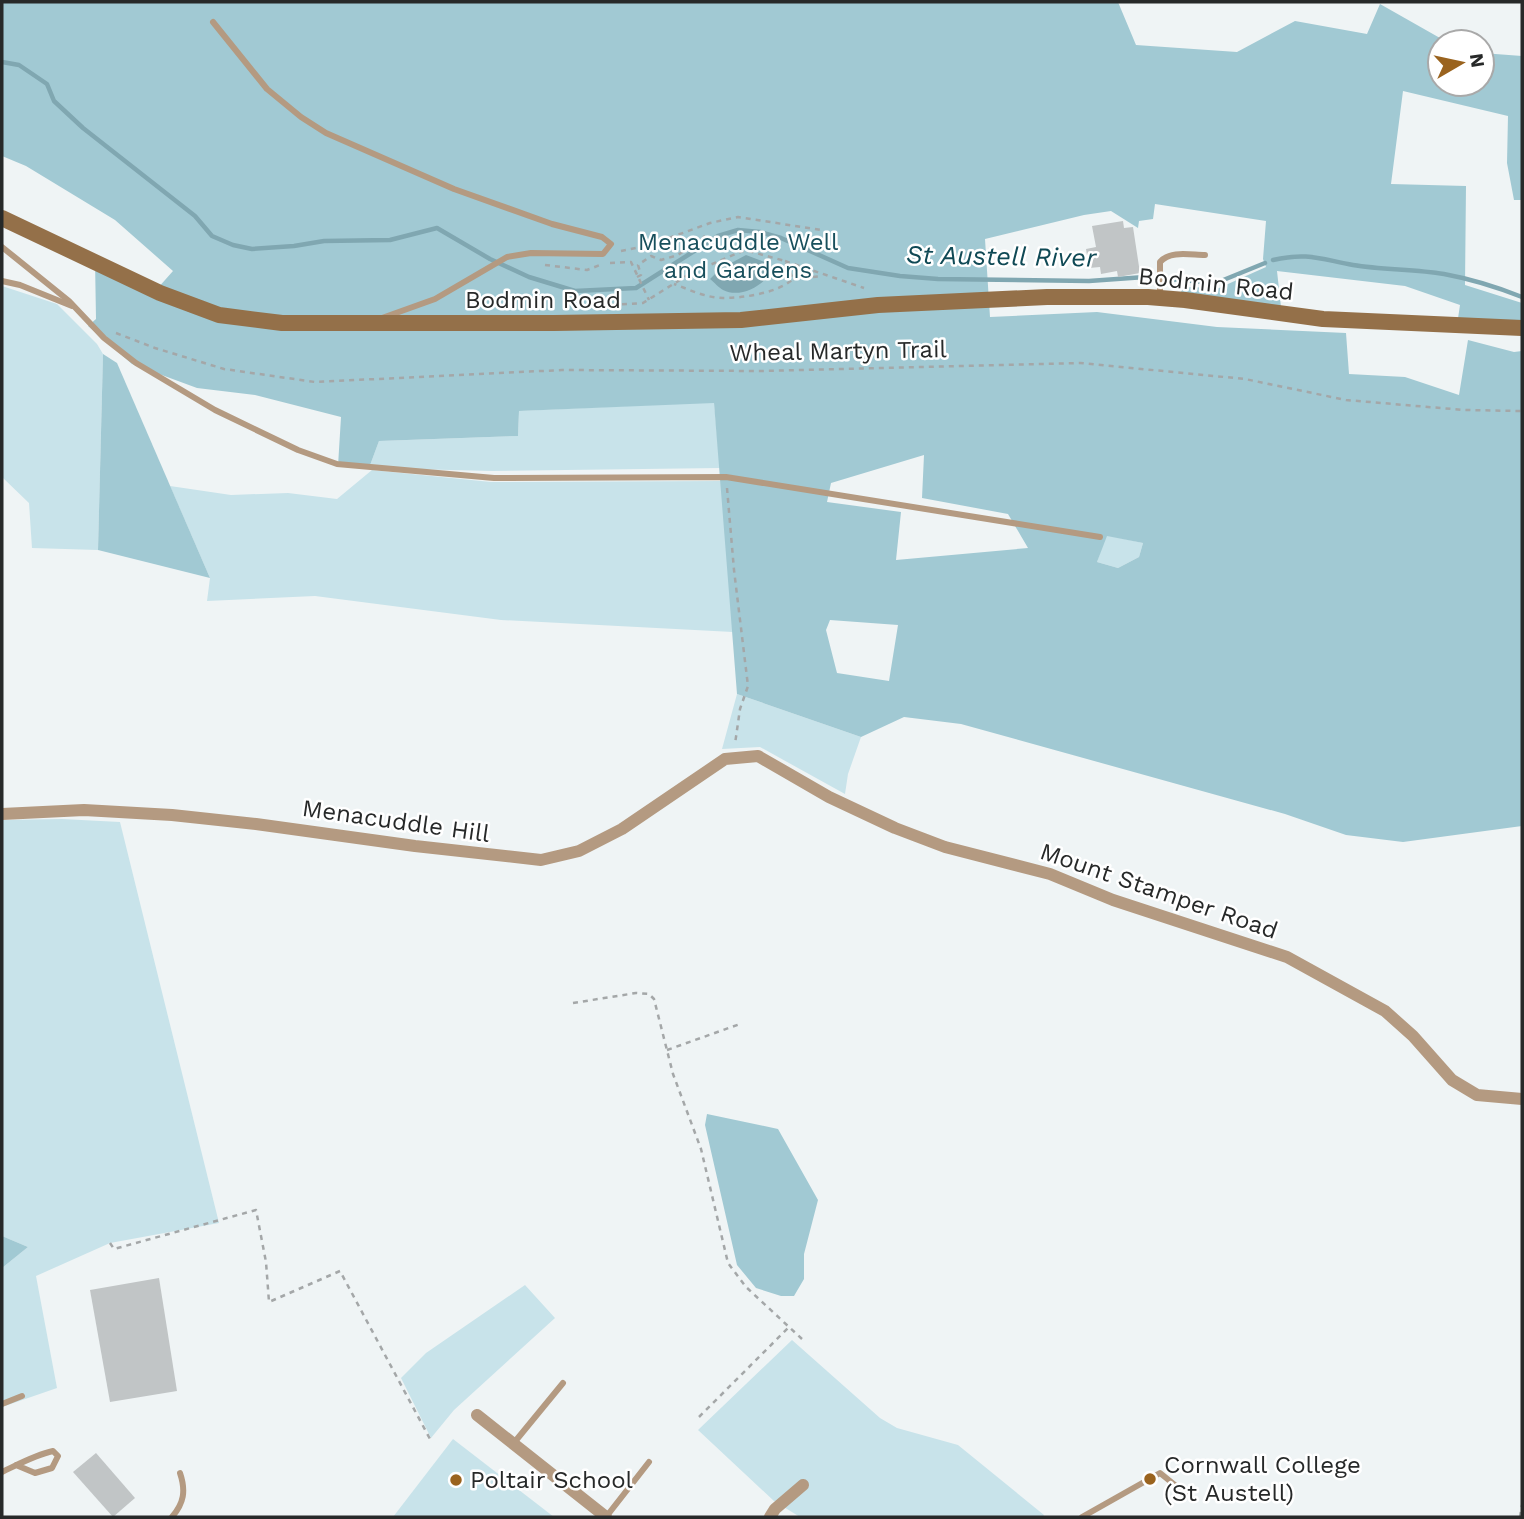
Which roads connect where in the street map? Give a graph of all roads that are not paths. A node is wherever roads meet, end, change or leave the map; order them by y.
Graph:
1 (213, 22) dead end
2 (2, 218) edge
3 (2, 247) edge
4 (1205, 255) dead end
5 (2, 281) edge
6 (1160, 293) junction
7 (74, 307) junction
8 (366, 323) junction
9 (1522, 328) edge
10 (1100, 537) dead end
11 (758, 756) joint
12 (2, 814) edge
13 (1522, 1098) edge
14 (564, 1382) dead end
15 (22, 1396) dead end
16 (2, 1404) edge
17 (477, 1415) dead end
18 (513, 1444) junction
19 (649, 1462) dead end
20 (16, 1465) junction
21 (2, 1472) edge
22 (180, 1474) dead end
23 (803, 1485) dead end
24 (1191, 1498) dead end
25 (172, 1517) edge
26 (606, 1517) edge
27 (770, 1517) edge
28 (1082, 1517) edge

1 - 8 lane
2 - 8 main road, Bodmin Road
3 - 7 lane
4 - 6 lane
5 - 7 lane
6 - 8 main road, Bodmin Road
6 - 9 main road, Bodmin Road
7 - 10 lane
11 - 12 street, Menacuddle Hill
11 - 13 street, Mount Stamper Road
14 - 18 lane
15 - 16 lane
17 - 18 street
18 - 26 street
19 - 26 lane
20 - 20 lane
20 - 21 lane
22 - 25 lane
23 - 27 street
24 - 28 lane

